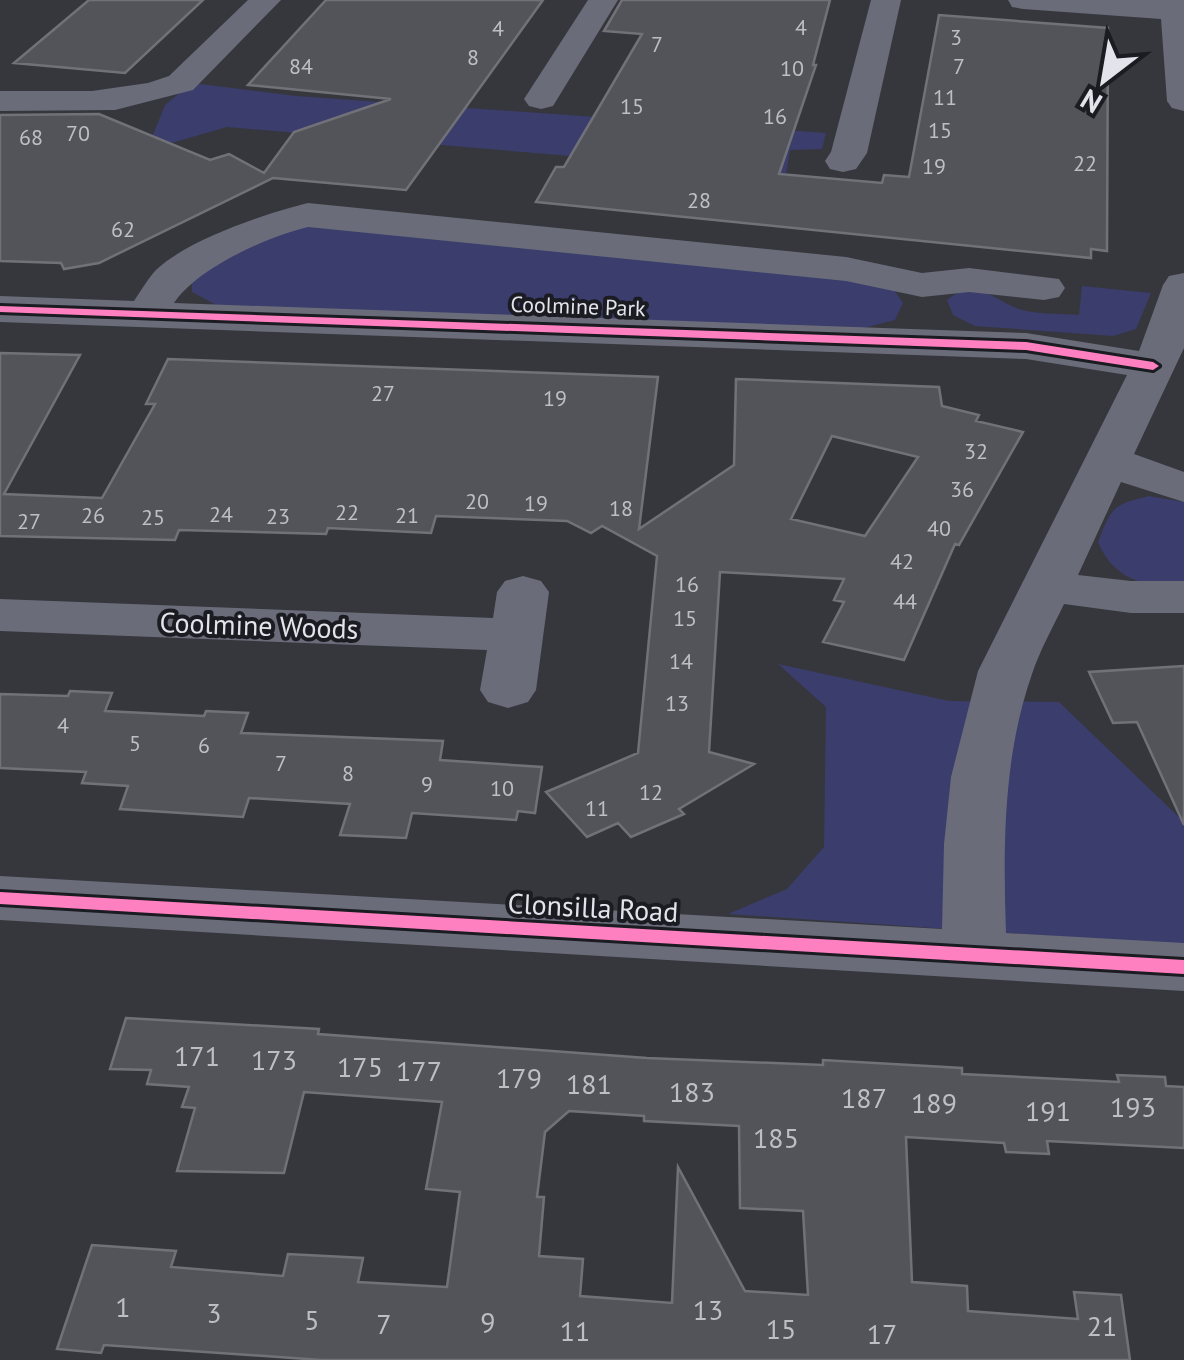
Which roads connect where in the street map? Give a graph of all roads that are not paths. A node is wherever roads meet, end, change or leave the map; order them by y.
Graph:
1 (266, 0) edge
2 (603, 0) edge
3 (886, 0) edge
4 (1023, 0) edge
5 (1175, 5) edge
6 (541, 99) dead end
7 (0, 101) edge
8 (1184, 101) edge
9 (842, 161) dead end
10 (922, 285) junction
11 (1184, 285) edge
12 (1044, 288) dead end
13 (0, 309) edge
14 (146, 314) junction
15 (912, 340) junction
16 (1154, 366) junction
17 (1107, 461) junction
18 (1184, 488) edge
19 (1046, 586) junction
20 (1184, 597) edge
21 (0, 615) edge
22 (508, 690) dead end
23 (0, 898) edge
24 (974, 953) junction
25 (1184, 967) edge

1 - 7 street
2 - 6 street
3 - 9 street
4 - 5 street
5 - 8 street
10 - 12 street
10 - 14 street
10 - 15 street
11 - 16 street
13 - 14 street, Coolmine Park
14 - 15 street, Coolmine Park
15 - 16 street, Coolmine Park
16 - 17 street
17 - 18 street
17 - 19 street
19 - 20 street
19 - 24 street
21 - 22 street, Coolmine Woods
23 - 24 street, Clonsilla Road
24 - 25 street, Clonsilla Road

